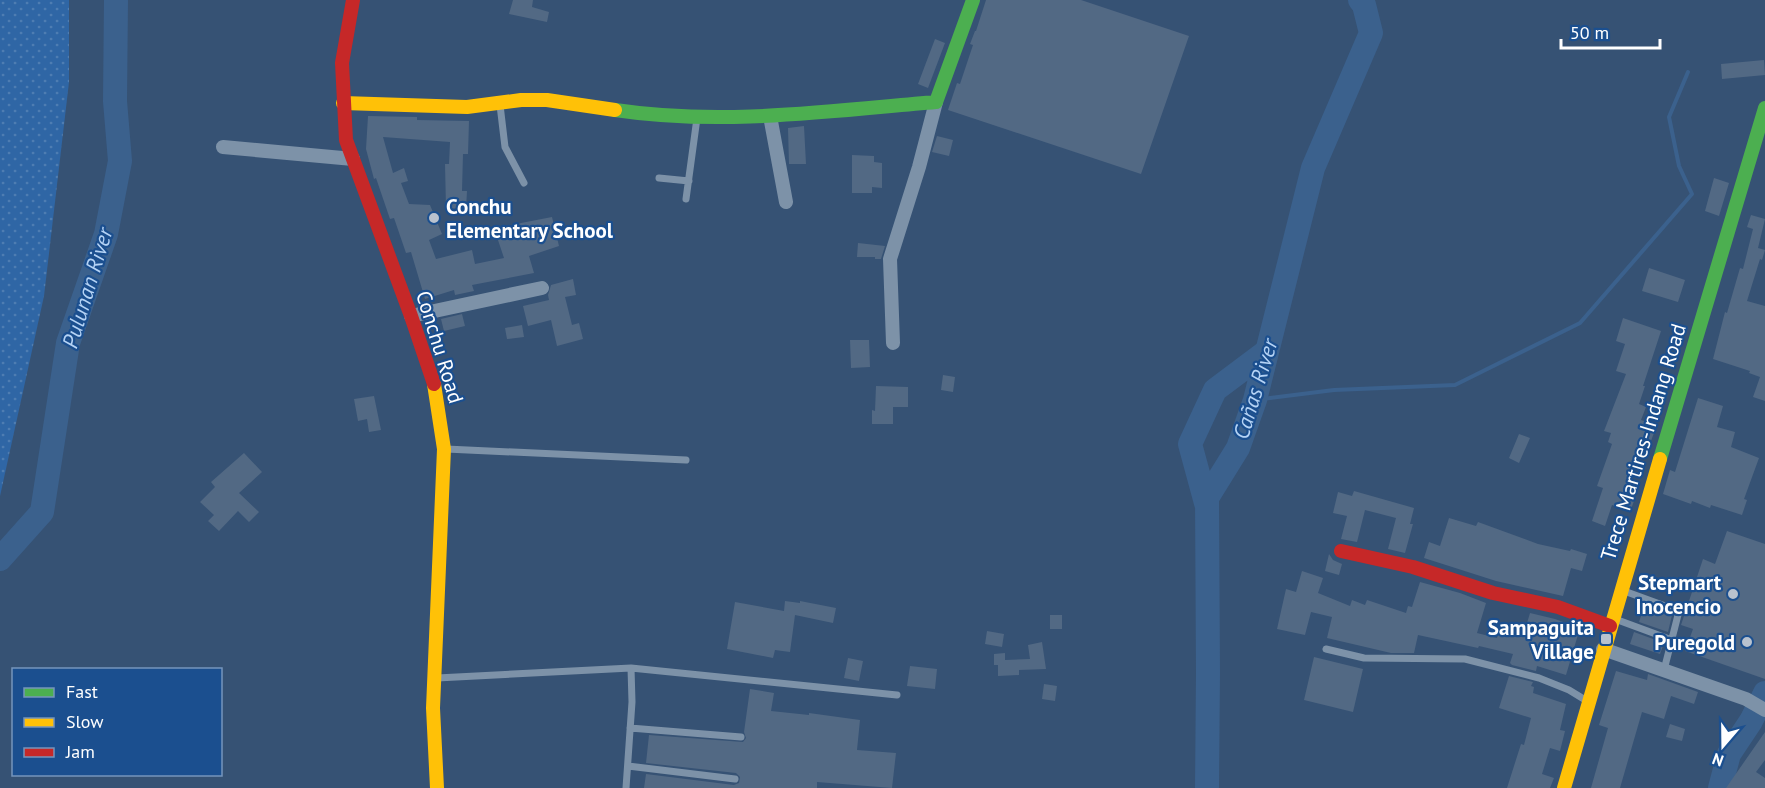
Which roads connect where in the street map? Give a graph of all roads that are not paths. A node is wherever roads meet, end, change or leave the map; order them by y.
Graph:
1 (353, 0) edge
2 (973, 0) edge
3 (500, 102) junction
4 (936, 102) junction
5 (344, 103) junction
6 (1765, 108) edge
7 (770, 117) junction
8 (697, 118) junction
9 (223, 147) dead end
10 (353, 159) junction
11 (659, 178) dead end
12 (688, 181) junction
13 (524, 183) dead end
14 (686, 199) dead end
15 (786, 202) dead end
16 (542, 288) dead end
17 (411, 316) junction
18 (892, 343) dead end
19 (444, 449) junction
20 (686, 460) dead end
21 (1341, 550) dead end
22 (1621, 590) junction
23 (1611, 622) junction
24 (1672, 640) junction
25 (1326, 649) dead end
26 (1604, 649) junction
27 (631, 668) junction
28 (1664, 670) junction
29 (435, 678) junction
30 (897, 696) dead end
31 (1588, 702) junction
32 (1758, 704) edge
33 (630, 728) junction
34 (741, 737) dead end
35 (628, 766) junction
36 (735, 779) dead end
37 (437, 788) edge
38 (626, 788) edge
39 (1564, 788) edge

1 - 5 main road, Conchu Road
2 - 4 main road
3 - 5 main road
3 - 8 main road
3 - 13 lane
4 - 7 main road
4 - 18 street
5 - 10 main road, Conchu Road
6 - 22 main road, Trece Martires-Indang Road
7 - 8 main road
7 - 15 street
8 - 12 lane
9 - 10 street
10 - 17 main road, Conchu Road
11 - 12 lane
12 - 14 lane
16 - 17 street
17 - 19 main road, Conchu Road
19 - 20 lane
19 - 29 main road, Conchu Road
21 - 23 main road
22 - 23 main road, Trece Martires-Indang Road
22 - 24 lane
23 - 24 lane
23 - 26 main road, Trece Martires-Indang Road
24 - 28 lane
25 - 31 lane
26 - 28 street
26 - 31 main road, Trece Martires-Indang Road
27 - 29 lane
27 - 30 lane
27 - 33 lane
28 - 32 street
29 - 37 main road, Conchu Road
31 - 39 main road, Trece Martires-Indang Road
33 - 34 lane
33 - 35 lane
35 - 36 lane
35 - 38 lane

